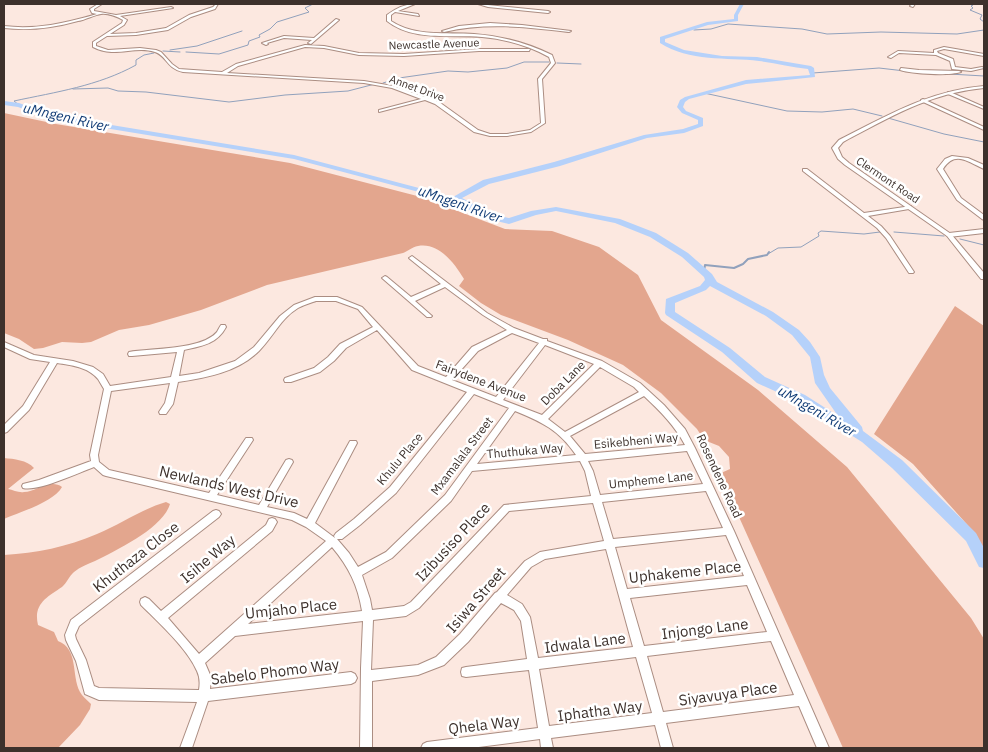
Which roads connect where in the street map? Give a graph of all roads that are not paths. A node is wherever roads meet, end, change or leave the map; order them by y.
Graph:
1 (100, 4) edge
2 (217, 4) edge
3 (414, 4) edge
4 (480, 4) edge
5 (171, 8) dead end
6 (396, 10) junction
7 (548, 12) dead end
8 (418, 13) dead end
9 (99, 14) junction
10 (116, 16) junction
11 (337, 20) dead end
12 (4, 26) edge
13 (569, 31) dead end
14 (440, 33) junction
15 (104, 35) junction
16 (313, 41) junction
17 (266, 44) dead end
18 (299, 46) junction
19 (318, 46) junction
20 (533, 50) junction
21 (937, 54) junction
22 (984, 55) edge
23 (890, 57) dead end
24 (982, 68) dead end
25 (901, 69) dead end
26 (957, 69) junction
27 (222, 74) junction
28 (984, 87) edge
29 (949, 93) junction
30 (425, 99) junction
31 (923, 100) junction
32 (983, 107) edge
33 (381, 110) dead end
34 (984, 129) edge
35 (984, 167) edge
36 (805, 170) dead end
37 (909, 207) junction
38 (863, 215) junction
39 (984, 218) edge
40 (984, 231) edge
41 (949, 235) junction
42 (412, 258) dead end
43 (911, 272) dead end
44 (984, 277) edge
45 (385, 278) dead end
46 (446, 284) junction
47 (411, 300) junction
48 (429, 316) dead end
49 (223, 327) dead end
50 (376, 328) junction
51 (512, 330) junction
52 (544, 341) junction
53 (4, 344) edge
54 (181, 349) junction
55 (132, 354) dead end
56 (56, 360) junction
57 (599, 363) junction
58 (174, 379) junction
59 (288, 380) dead end
60 (447, 381) junction
61 (108, 389) junction
62 (472, 391) junction
63 (645, 392) junction
64 (498, 401) junction
65 (514, 407) junction
66 (163, 412) dead end
67 (543, 419) junction
68 (4, 430) edge
69 (566, 435) junction
70 (249, 440) dead end
71 (353, 443) dead end
72 (691, 448) junction
73 (583, 458) junction
74 (289, 462) dead end
75 (94, 463) junction
76 (470, 468) junction
77 (26, 486) dead end
78 (708, 487) junction
79 (211, 498) junction
80 (596, 498) junction
81 (261, 509) junction
82 (216, 514) dead end
83 (272, 522) dead end
84 (310, 523) junction
85 (729, 531) junction
86 (336, 538) junction
87 (609, 544) junction
88 (356, 573) junction
89 (750, 580) junction
90 (623, 594) junction
91 (499, 596) junction
92 (145, 602) dead end
93 (368, 616) junction
94 (160, 618) junction
95 (233, 631) junction
96 (774, 636) junction
97 (640, 652) junction
98 (199, 661) junction
99 (533, 665) junction
100 (466, 672) dead end
101 (366, 676) junction
102 (351, 678) dead end
103 (95, 694) joint
104 (203, 696) junction
105 (802, 700) junction
106 (659, 719) junction
107 (544, 733) junction
108 (186, 748) edge
109 (366, 748) edge
110 (427, 748) edge
111 (547, 748) edge
112 (667, 748) edge
113 (823, 748) edge

1 - 9 street
2 - 15 street
3 - 6 street
4 - 7 street
5 - 10 street
6 - 8 street
6 - 14 street, Annet Drive
9 - 10 street
9 - 12 street
10 - 15 street
11 - 16 street
13 - 14 street
14 - 20 street, Annet Drive
15 - 27 street, Annet Drive
16 - 17 street
16 - 18 street
16 - 19 street
18 - 19 street, Newcastle Avenue
18 - 27 street, Newcastle Avenue
19 - 20 street, Newcastle Avenue
20 - 30 street, Annet Drive
21 - 22 street
21 - 23 street
21 - 26 street
24 - 26 street
25 - 26 street
27 - 30 street, Annet Drive
28 - 29 street, Clermont Road
29 - 31 street, Clermont Road
29 - 32 street
30 - 33 street
31 - 34 street
31 - 37 street, Clermont Road
35 - 39 street
36 - 38 street
37 - 38 street
37 - 41 street, Clermont Road
38 - 43 street
40 - 41 street
41 - 44 street, Clermont Road
42 - 46 street, Rosendene Road
45 - 47 street
46 - 47 street
46 - 51 street, Rosendene Road
47 - 48 street
49 - 54 street
50 - 58 street, Fairydene Avenue
50 - 59 street
50 - 60 street, Fairydene Avenue
51 - 52 street, Rosendene Road
51 - 60 street
52 - 57 street, Rosendene Road
52 - 64 street
53 - 56 street
54 - 55 street
54 - 58 street
56 - 61 street
56 - 68 street
57 - 63 street, Rosendene Road
57 - 67 street, Doba Lane
58 - 61 street, Fairydene Avenue
58 - 66 street
60 - 62 street, Fairydene Avenue
61 - 75 street
62 - 64 street, Fairydene Avenue
62 - 86 street, Khulu Place
63 - 69 street
63 - 72 street, Rosendene Road
64 - 65 street, Fairydene Avenue
65 - 67 street, Fairydene Avenue
65 - 76 street, Mxamalala Street
67 - 69 street, Fairydene Avenue
69 - 73 street, Fairydene Avenue
70 - 79 street
71 - 84 street
72 - 73 street, Esikebheni Way
72 - 78 street, Rosendene Road
73 - 76 street, Thuthuka Way
73 - 80 street, Fairydene Avenue
74 - 81 street
75 - 77 street
75 - 79 street, Newlands West Drive
76 - 88 street, Mxamalala Street
78 - 80 street, Umpheme Lane
78 - 85 street, Rosendene Road
79 - 81 street, Newlands West Drive
80 - 87 street, Fairydene Avenue
80 - 93 street, Izibusiso Place
81 - 84 street, Newlands West Drive
82 - 103 street, Khuthaza Close
83 - 94 street, Isihe Way
84 - 86 street, Newlands West Drive
85 - 87 street, Isiwa Street
85 - 89 street, Rosendene Road
86 - 88 street, Newlands West Drive
86 - 95 street, Khulu Place
87 - 90 street, Fairydene Avenue
87 - 91 street, Isiwa Street
88 - 93 street, Newlands West Drive
89 - 90 street, Uphakeme Place
89 - 96 street, Rosendene Road
90 - 97 street, Fairydene Avenue
91 - 99 street
91 - 101 street, Isiwa Street
92 - 94 street
93 - 95 street, Umjaho Place
93 - 101 street, Newlands West Drive
94 - 98 street
95 - 98 street, Umjaho Place
96 - 97 street, Injongo Lane
96 - 105 street, Rosendene Road
97 - 99 street, Idwala Lane
97 - 106 street, Fairydene Avenue
98 - 104 street
99 - 100 street, Idwala Lane
99 - 107 street
101 - 109 street, Newlands West Drive
102 - 104 street, Sabelo Phomo Way
103 - 104 street, Sabelo Phomo Way
104 - 108 street
105 - 106 street, Siyavuya Place
105 - 113 street, Rosendene Road
106 - 107 street, Iphatha Way
106 - 112 street, Fairydene Avenue
107 - 110 street, Qhela Way
107 - 111 street

